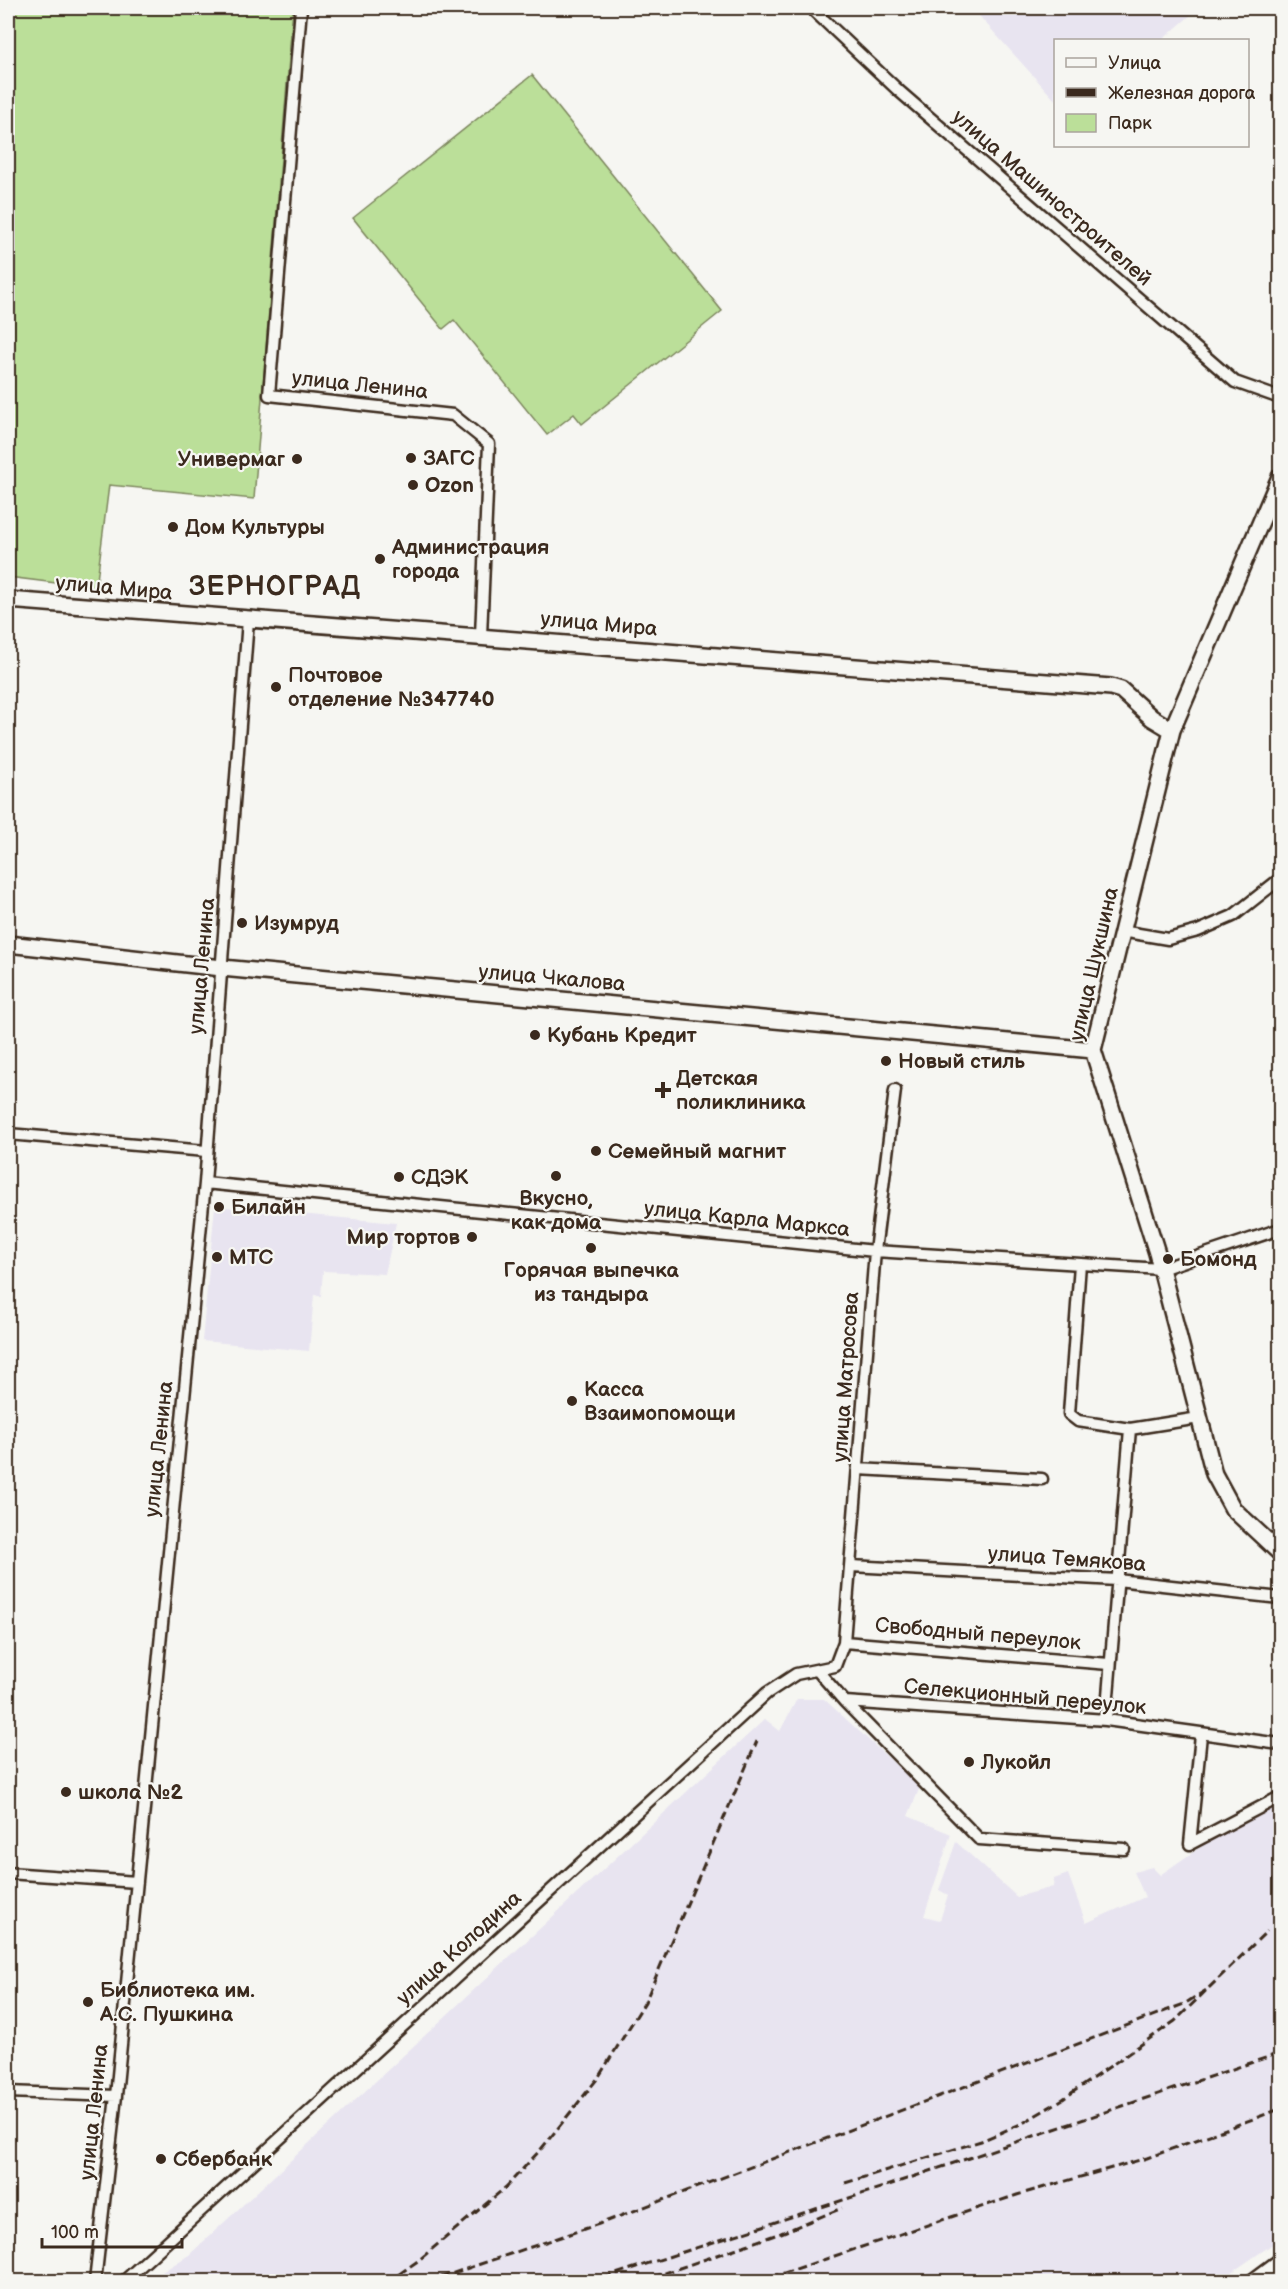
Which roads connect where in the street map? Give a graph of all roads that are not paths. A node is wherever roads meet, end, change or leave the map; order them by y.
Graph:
1 (301, 8) edge
2 (811, 8) edge
3 (1281, 398) edge
4 (1281, 477) edge
5 (8, 600) edge
6 (248, 620) junction
7 (481, 636) junction
8 (1172, 730) junction
9 (1281, 879) edge
10 (1121, 931) junction
11 (8, 944) edge
12 (222, 968) junction
13 (1093, 1050) junction
14 (895, 1090) dead end
15 (8, 1134) edge
16 (206, 1151) junction
17 (205, 1183) junction
18 (1281, 1229) edge
19 (875, 1251) junction
20 (1080, 1264) junction
21 (1161, 1269) junction
22 (1199, 1418) junction
23 (1130, 1429) junction
24 (858, 1469) junction
25 (1042, 1479) dead end
26 (1281, 1553) edge
27 (851, 1566) junction
28 (1117, 1580) junction
29 (1281, 1598) edge
30 (844, 1642) junction
31 (1110, 1664) junction
32 (835, 1666) joint
33 (817, 1670) junction
34 (845, 1702) junction
35 (1106, 1720) junction
36 (1201, 1734) junction
37 (1281, 1744) edge
38 (1281, 1797) edge
39 (1124, 1849) dead end
40 (8, 1874) edge
41 (137, 1882) junction
42 (8, 2092) edge
43 (116, 2096) junction
44 (1281, 2262) edge
45 (95, 2282) edge
46 (123, 2282) edge
47 (1254, 2282) edge

1 - 7 street, улица Ленина
2 - 3 street, улица Машиностроителей
4 - 8 street, улица Шукшина
5 - 6 street, улица Мира
6 - 7 street, улица Мира
6 - 12 street, улица Ленина
7 - 8 street, улица Мира
8 - 10 street, улица Шукшина
9 - 10 street
10 - 13 street, улица Шукшина
11 - 12 street, улица Чкалова
12 - 13 street, улица Чкалова
12 - 16 street, улица Ленина
13 - 21 street, улица Шукшина
14 - 19 street, улица Матросова
15 - 16 street
16 - 17 street, улица Ленина
17 - 19 street, улица Карла Маркса
17 - 41 street, улица Ленина
18 - 21 street, улица Карла Маркса
19 - 20 street, улица Карла Маркса
19 - 24 street, улица Матросова
20 - 21 street, улица Карла Маркса
20 - 23 street
21 - 22 street, улица Шукшина
22 - 23 street
22 - 26 street, улица Шукшина
23 - 28 street
24 - 25 street
24 - 27 street, улица Матросова
27 - 28 street, улица Темякова
27 - 30 street, улица Матросова
28 - 29 street, улица Темякова
28 - 31 street
30 - 31 street, Свободный переулок
30 - 32 street, улица Матросова
31 - 35 street
32 - 33 street, улица Колодина
33 - 34 street
33 - 46 street, улица Колодина
34 - 35 street, Селекционный переулок
34 - 39 street
35 - 36 street, Селекционный переулок
36 - 37 street, Селекционный переулок
36 - 38 street
40 - 41 street
41 - 43 street, улица Ленина
42 - 43 street
43 - 45 street, улица Ленина
44 - 47 street

